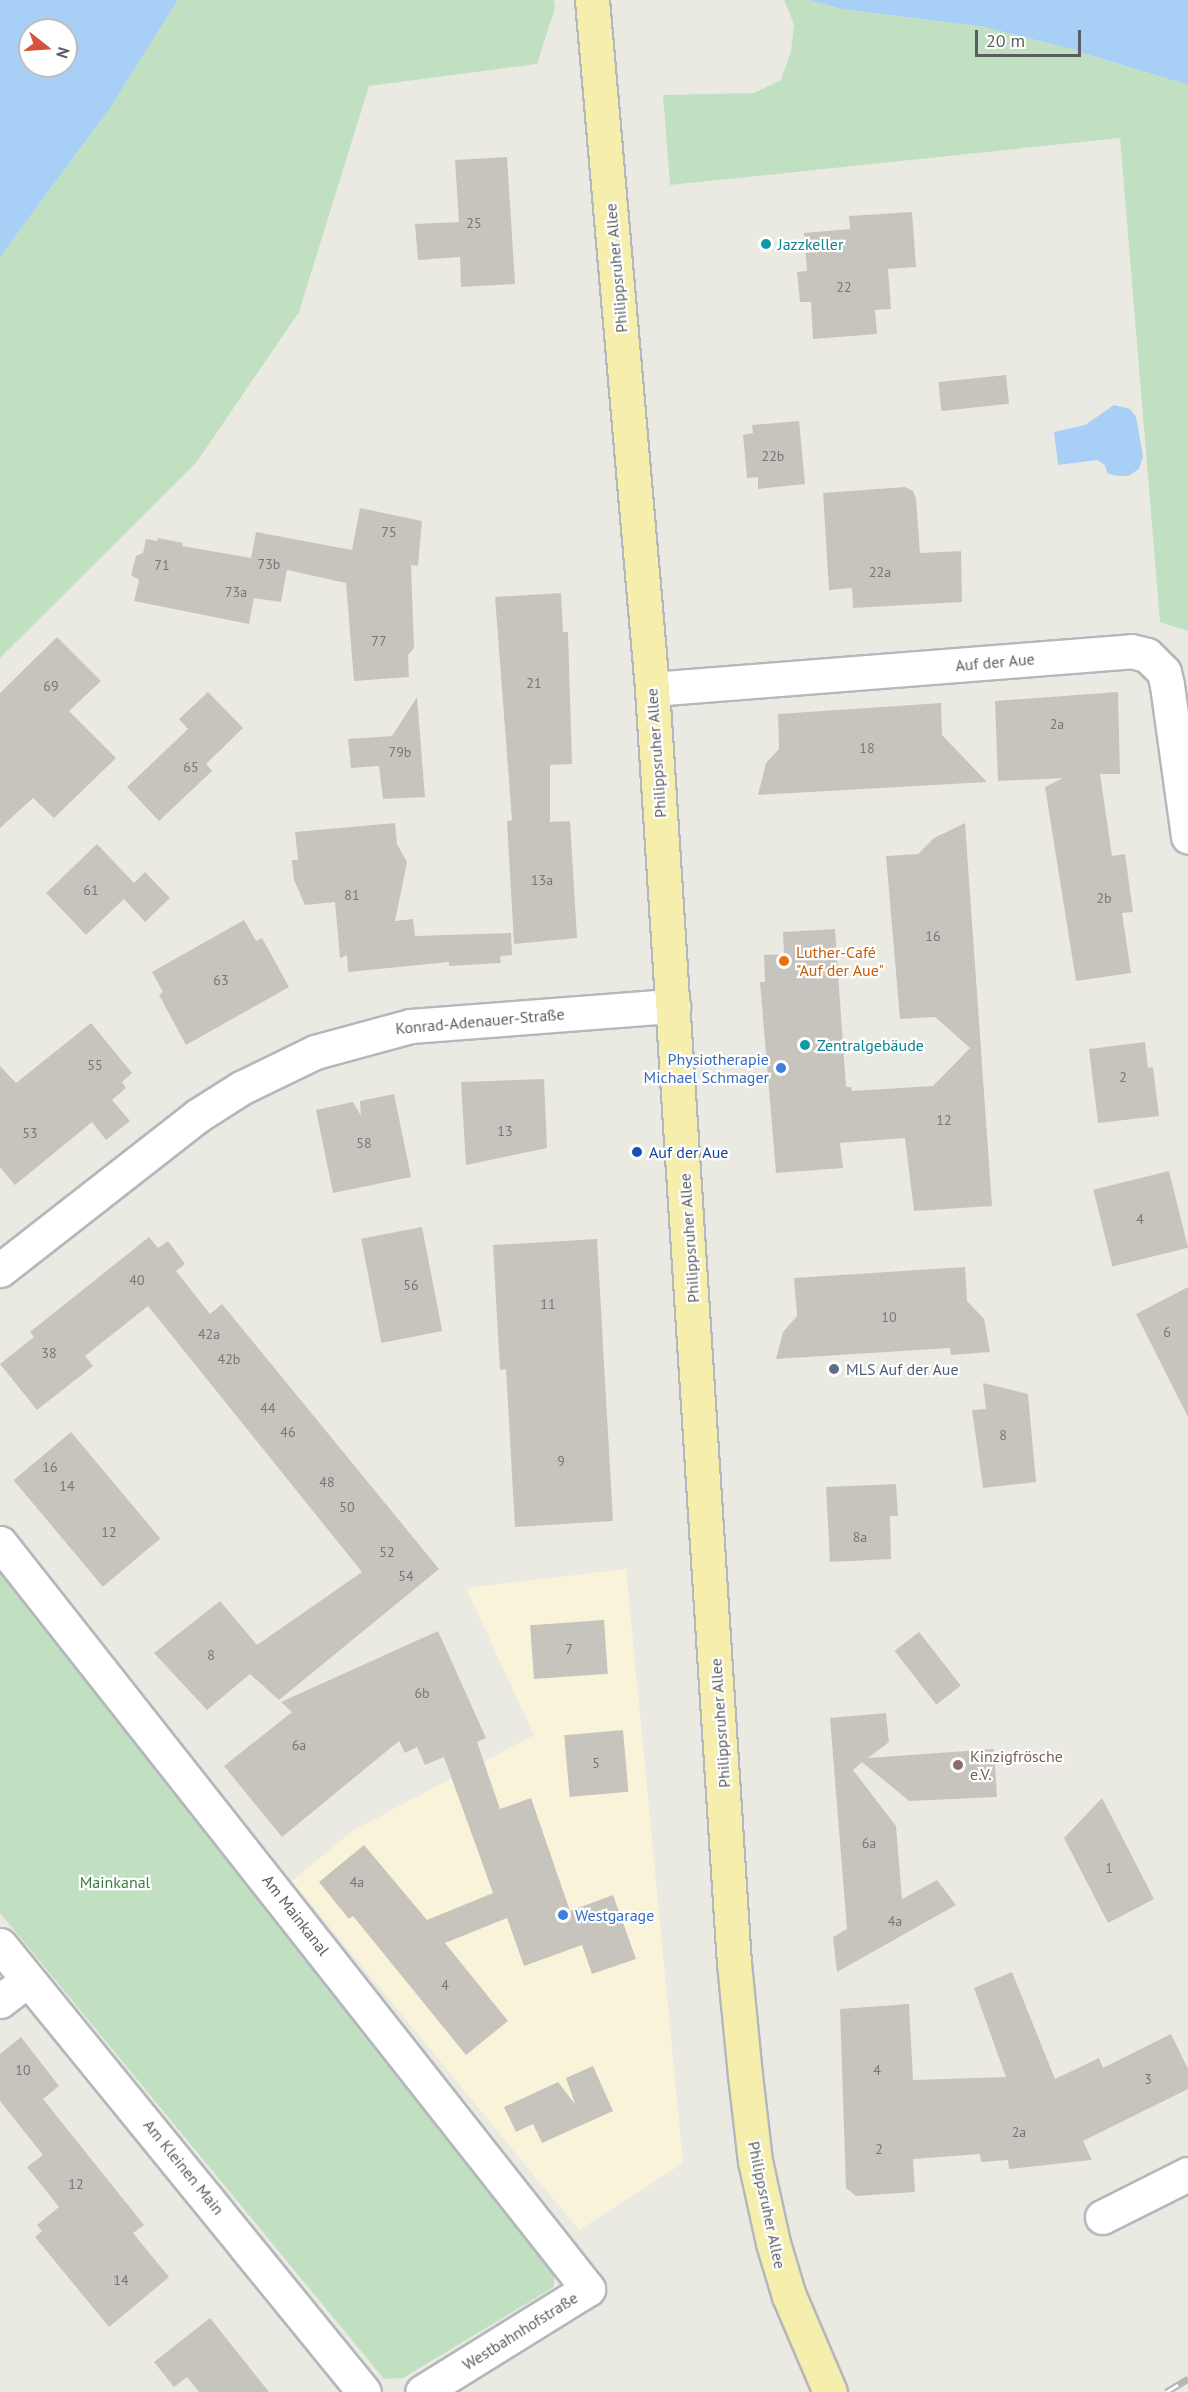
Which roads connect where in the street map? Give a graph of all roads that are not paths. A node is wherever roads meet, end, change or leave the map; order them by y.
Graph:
1 (592, 0) edge
2 (652, 689) junction
3 (1188, 837) edge
4 (673, 1006) junction
5 (0, 1270) edge
6 (0, 1543) edge
7 (0, 1945) edge
8 (28, 1980) junction
9 (0, 2001) edge
10 (1188, 2174) edge
11 (1102, 2217) dead end
12 (588, 2289) joint
13 (364, 2392) edge
14 (422, 2392) edge
15 (830, 2392) edge

1 - 2 main road, Philippsruher Allee
2 - 3 street, Auf der Aue
2 - 4 main road, Philippsruher Allee
4 - 5 street, Konrad-Adenauer-Straße
4 - 15 main road, Philippsruher Allee
6 - 12 street, Am Mainkanal
7 - 8 street, Am Kleinen Main
8 - 9 street
8 - 13 street, Am Kleinen Main
10 - 11 street
12 - 14 street, Westbahnhofstraße

